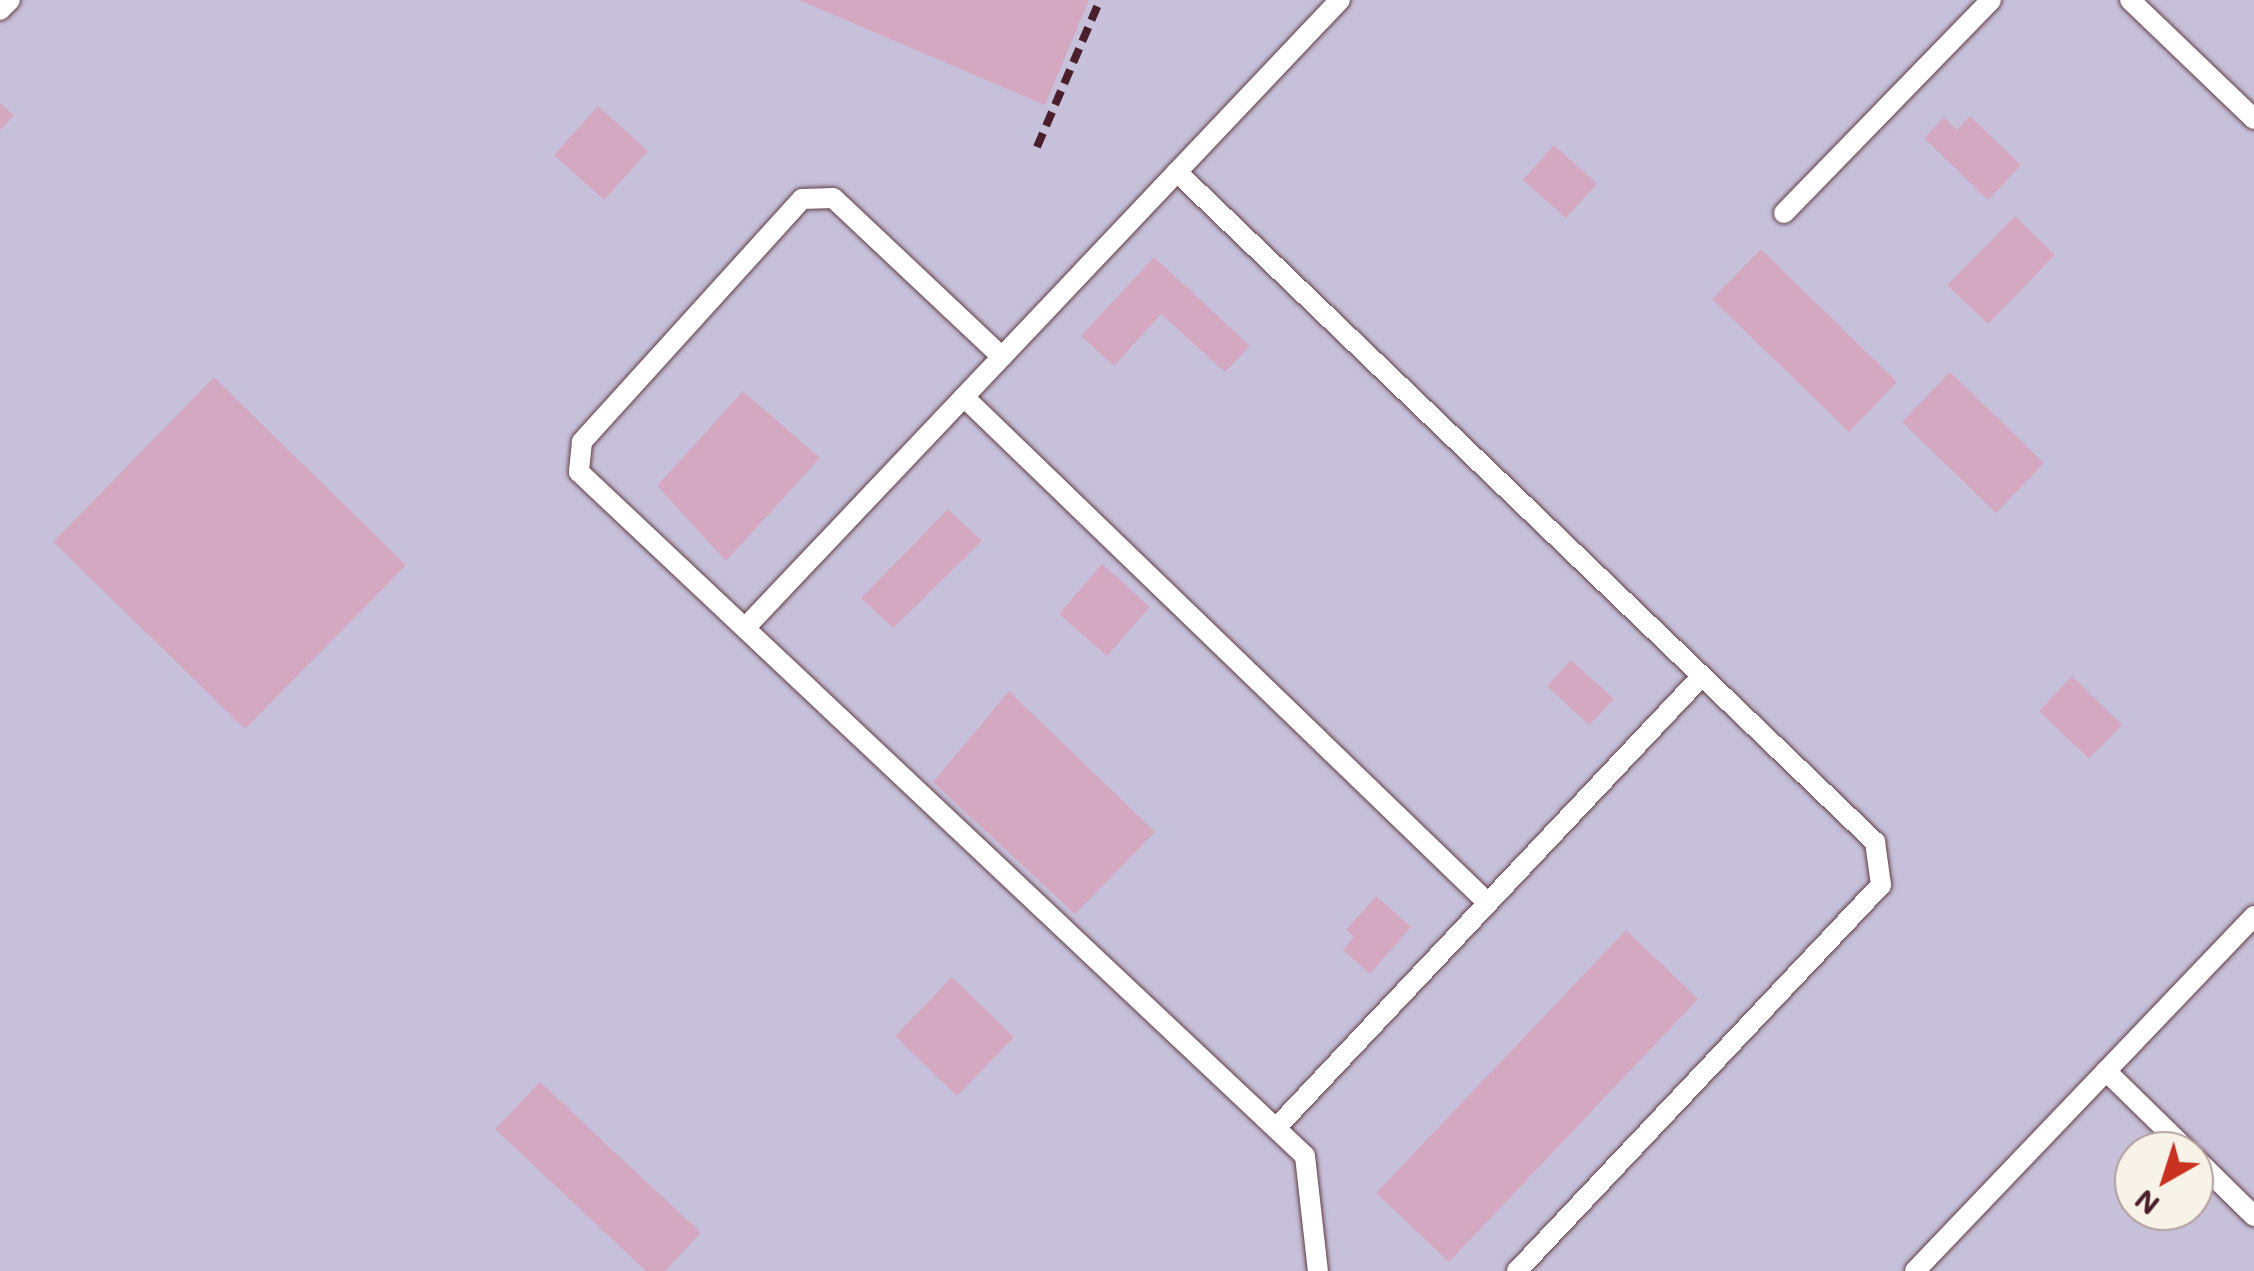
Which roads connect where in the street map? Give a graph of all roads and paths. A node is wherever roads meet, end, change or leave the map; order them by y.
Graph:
1 (10, 0) edge
2 (1340, 0) edge
3 (1991, 0) edge
4 (2130, 0) edge
5 (0, 10) edge
6 (2254, 119) edge
7 (1177, 172) junction
8 (1784, 213) dead end
9 (1002, 357) junction
10 (964, 397) junction
11 (745, 628) junction
12 (1702, 676) junction
13 (1488, 903) junction
14 (2254, 916) edge
15 (2106, 1071) junction
16 (1276, 1128) junction
17 (2168, 1131) edge
18 (2214, 1177) edge
19 (2254, 1216) edge
20 (1318, 1271) edge
21 (1516, 1271) edge
22 (1915, 1271) edge

1 - 5 lane
2 - 7 lane
3 - 8 lane
4 - 6 lane
7 - 9 lane
7 - 12 lane
9 - 10 lane
9 - 11 lane
10 - 11 lane
10 - 13 lane
11 - 16 lane
12 - 13 lane
12 - 21 lane
13 - 16 lane
14 - 15 lane
15 - 17 lane
15 - 22 lane
16 - 20 lane
18 - 19 lane

